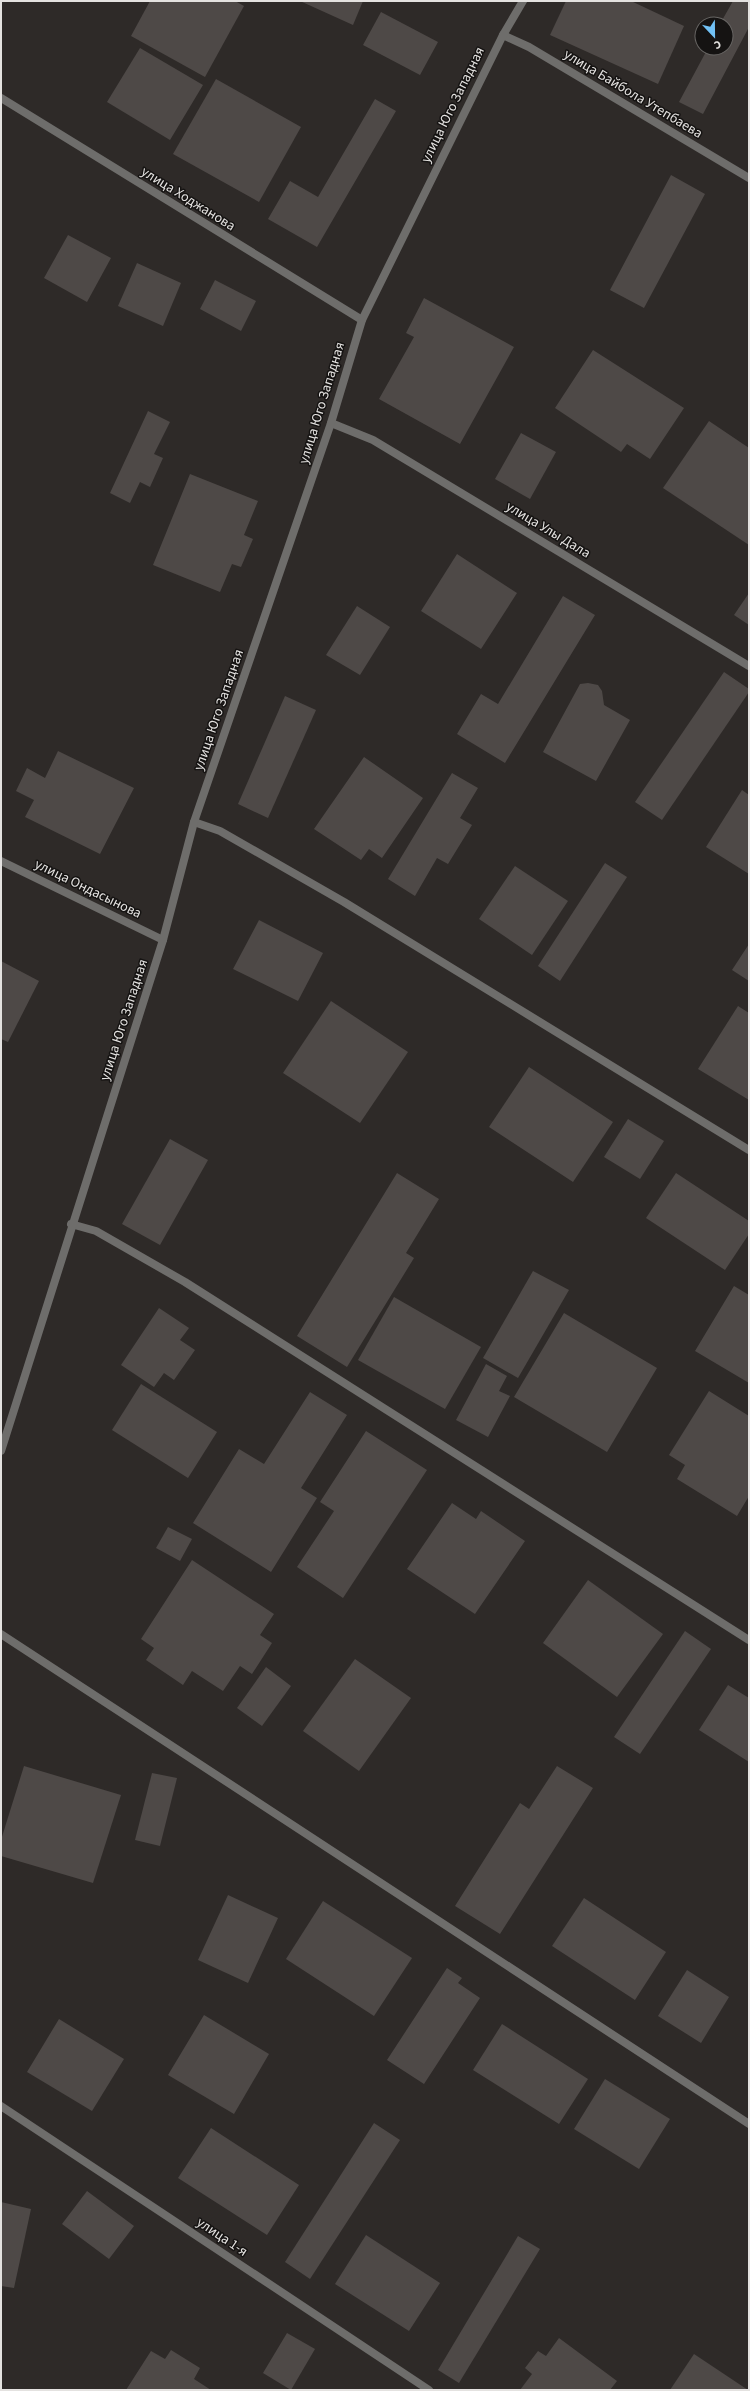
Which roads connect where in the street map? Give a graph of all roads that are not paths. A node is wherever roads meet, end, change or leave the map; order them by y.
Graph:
1 (522, 1) edge
2 (503, 35) junction
3 (1, 98) edge
4 (749, 178) edge
5 (362, 320) junction
6 (331, 423) junction
7 (749, 666) edge
8 (194, 822) junction
9 (1, 861) edge
10 (163, 940) junction
11 (749, 1150) edge
12 (71, 1224) junction
13 (1, 1451) edge
14 (1, 1634) edge
15 (749, 1640) edge
16 (1, 2106) edge
17 (749, 2124) edge
18 (429, 2390) edge

1 - 2 street, улица Юго Западная
2 - 4 street, улица Байбола Утепбаева
2 - 5 street, улица Юго Западная
3 - 5 street, улица Ходжанова
5 - 6 street, улица Юго Западная
6 - 7 street, улица Улы Дала
6 - 8 street, улица Юго Западная
8 - 10 street, улица Юго Западная
8 - 11 street
9 - 10 street, улица Ондасынова
10 - 12 street, улица Юго Западная
12 - 13 street, улица Юго Западная
12 - 15 street
14 - 17 street
16 - 18 street, улица 1-я

